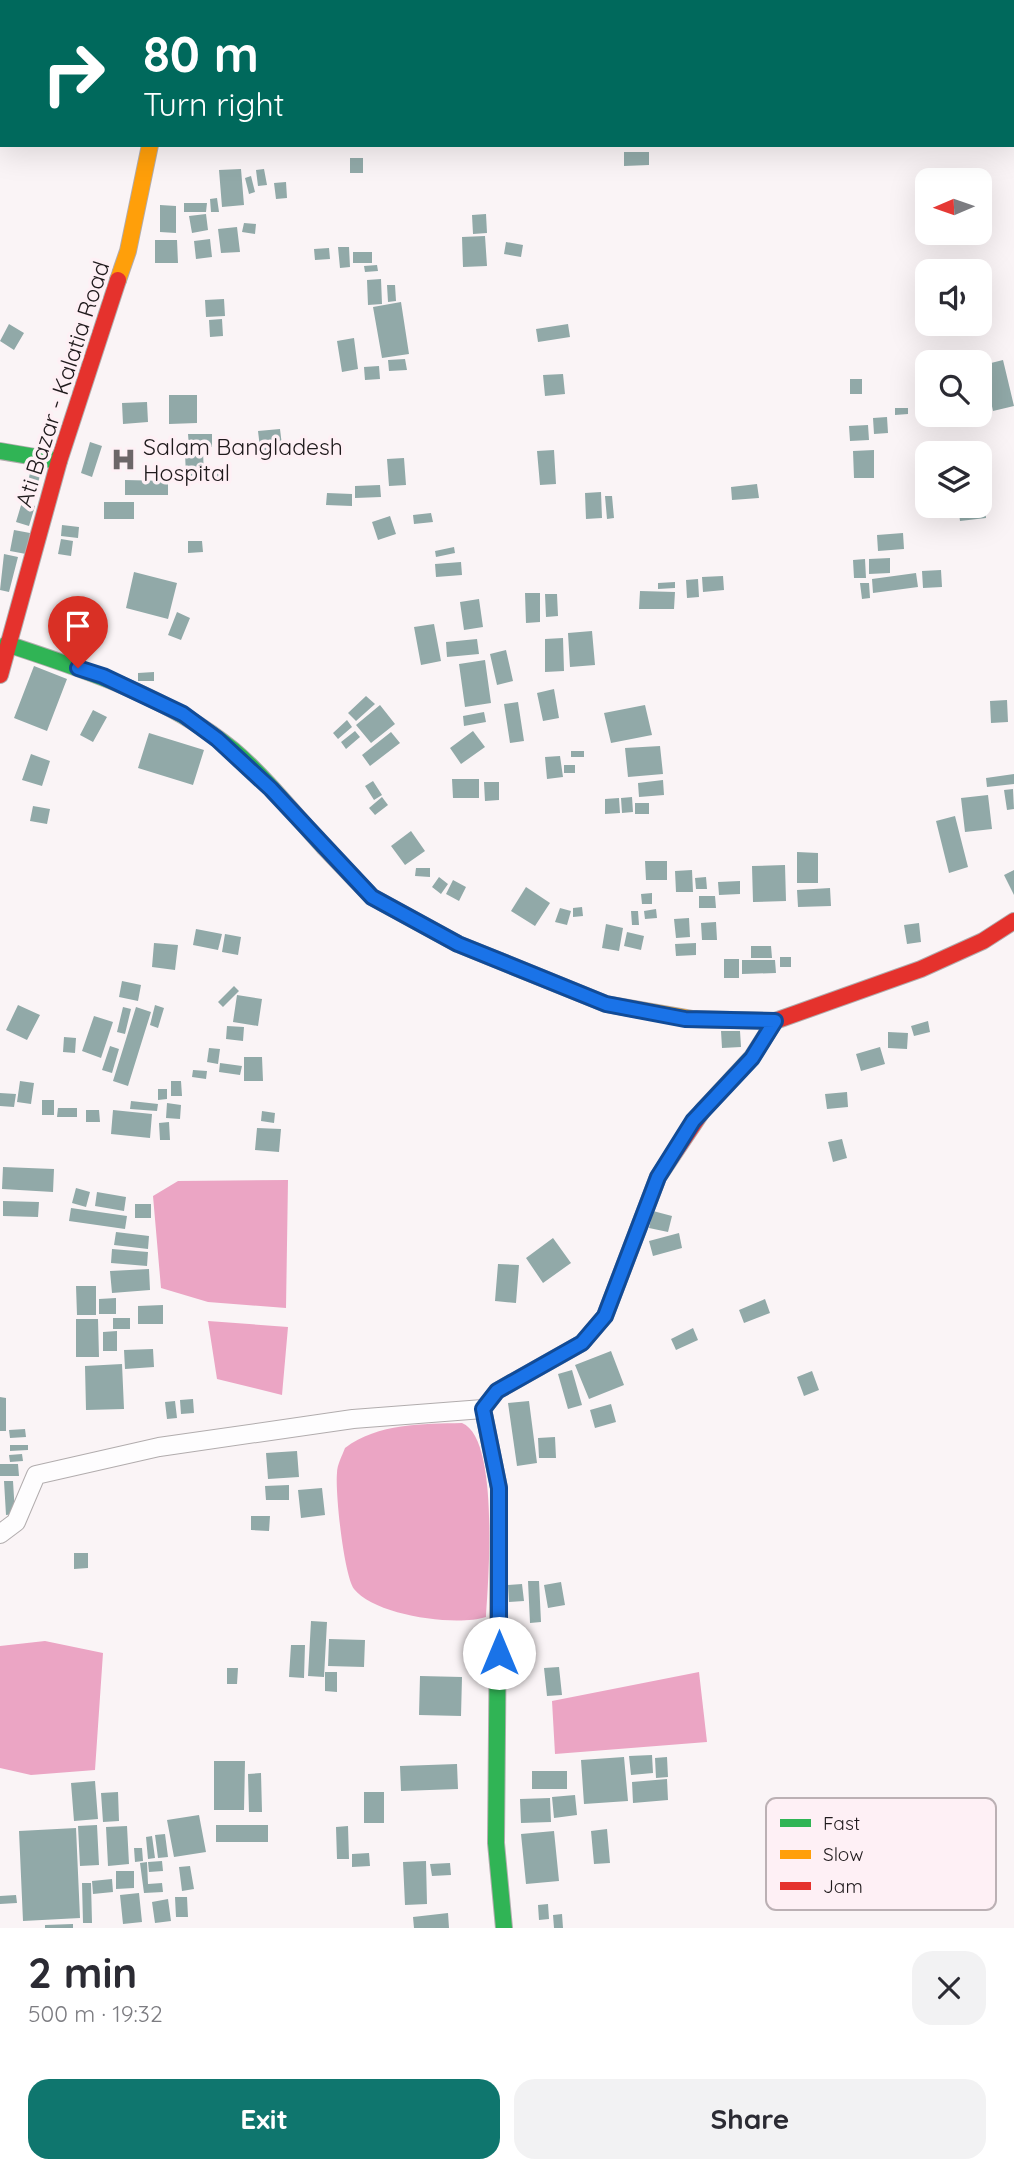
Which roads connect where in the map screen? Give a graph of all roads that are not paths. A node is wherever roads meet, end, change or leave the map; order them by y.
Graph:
1 (150, 147) edge
2 (0, 451) edge
3 (59, 461) junction
4 (7, 644) junction
5 (0, 675) edge
6 (1014, 921) edge
7 (775, 1021) junction
8 (483, 1409) junction
9 (0, 1534) edge
10 (504, 1928) edge

1 - 3 street, Ati Bazar - Kalatia Road
2 - 3 street
3 - 4 street, Ati Bazar - Kalatia Road
4 - 5 street, Ati Bazar - Kalatia Road
4 - 7 street
6 - 7 street
7 - 8 street
8 - 9 street
8 - 10 street

